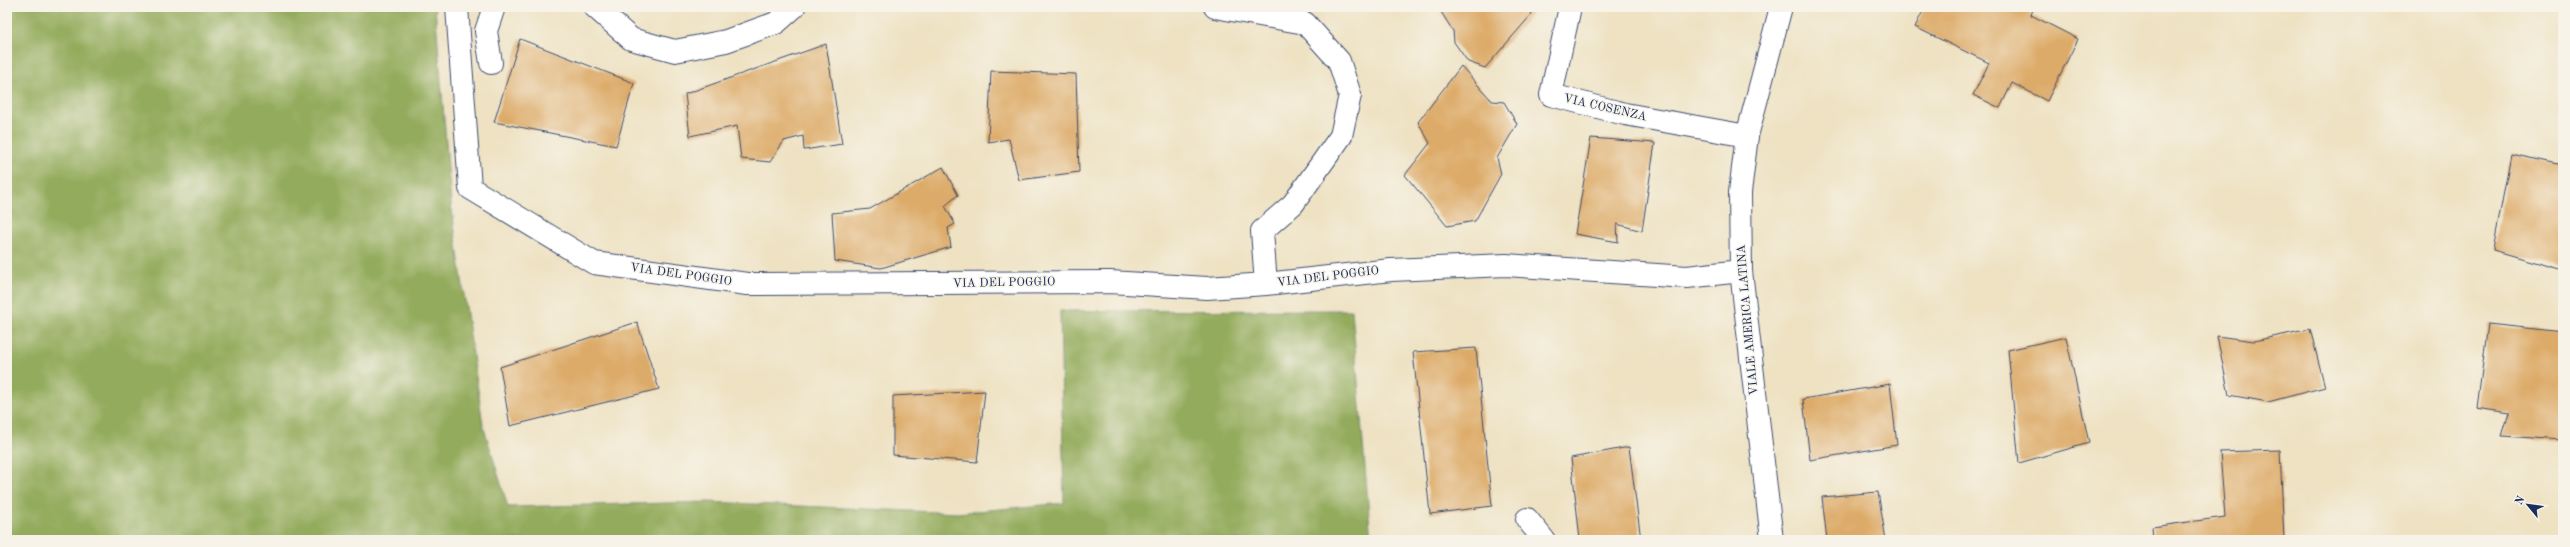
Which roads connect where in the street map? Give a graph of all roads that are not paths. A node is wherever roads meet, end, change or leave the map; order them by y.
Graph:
1 (457, 7) edge
2 (494, 7) edge
3 (595, 7) edge
4 (794, 7) edge
5 (1215, 7) edge
6 (1570, 7) edge
7 (1782, 7) edge
8 (491, 63) dead end
9 (1747, 136) junction
10 (1741, 271) junction
11 (1266, 284) junction
12 (1527, 519) dead end
13 (1544, 540) edge
14 (1772, 540) edge

1 - 11 street, VIA DEL POGGIO
2 - 8 street
3 - 4 street
5 - 11 street
6 - 9 street, VIA COSENZA
7 - 9 street, VIALE AMERICA LATINA
9 - 10 street, VIALE AMERICA LATINA
10 - 11 street, VIA DEL POGGIO
10 - 14 street, VIALE AMERICA LATINA
12 - 13 street

